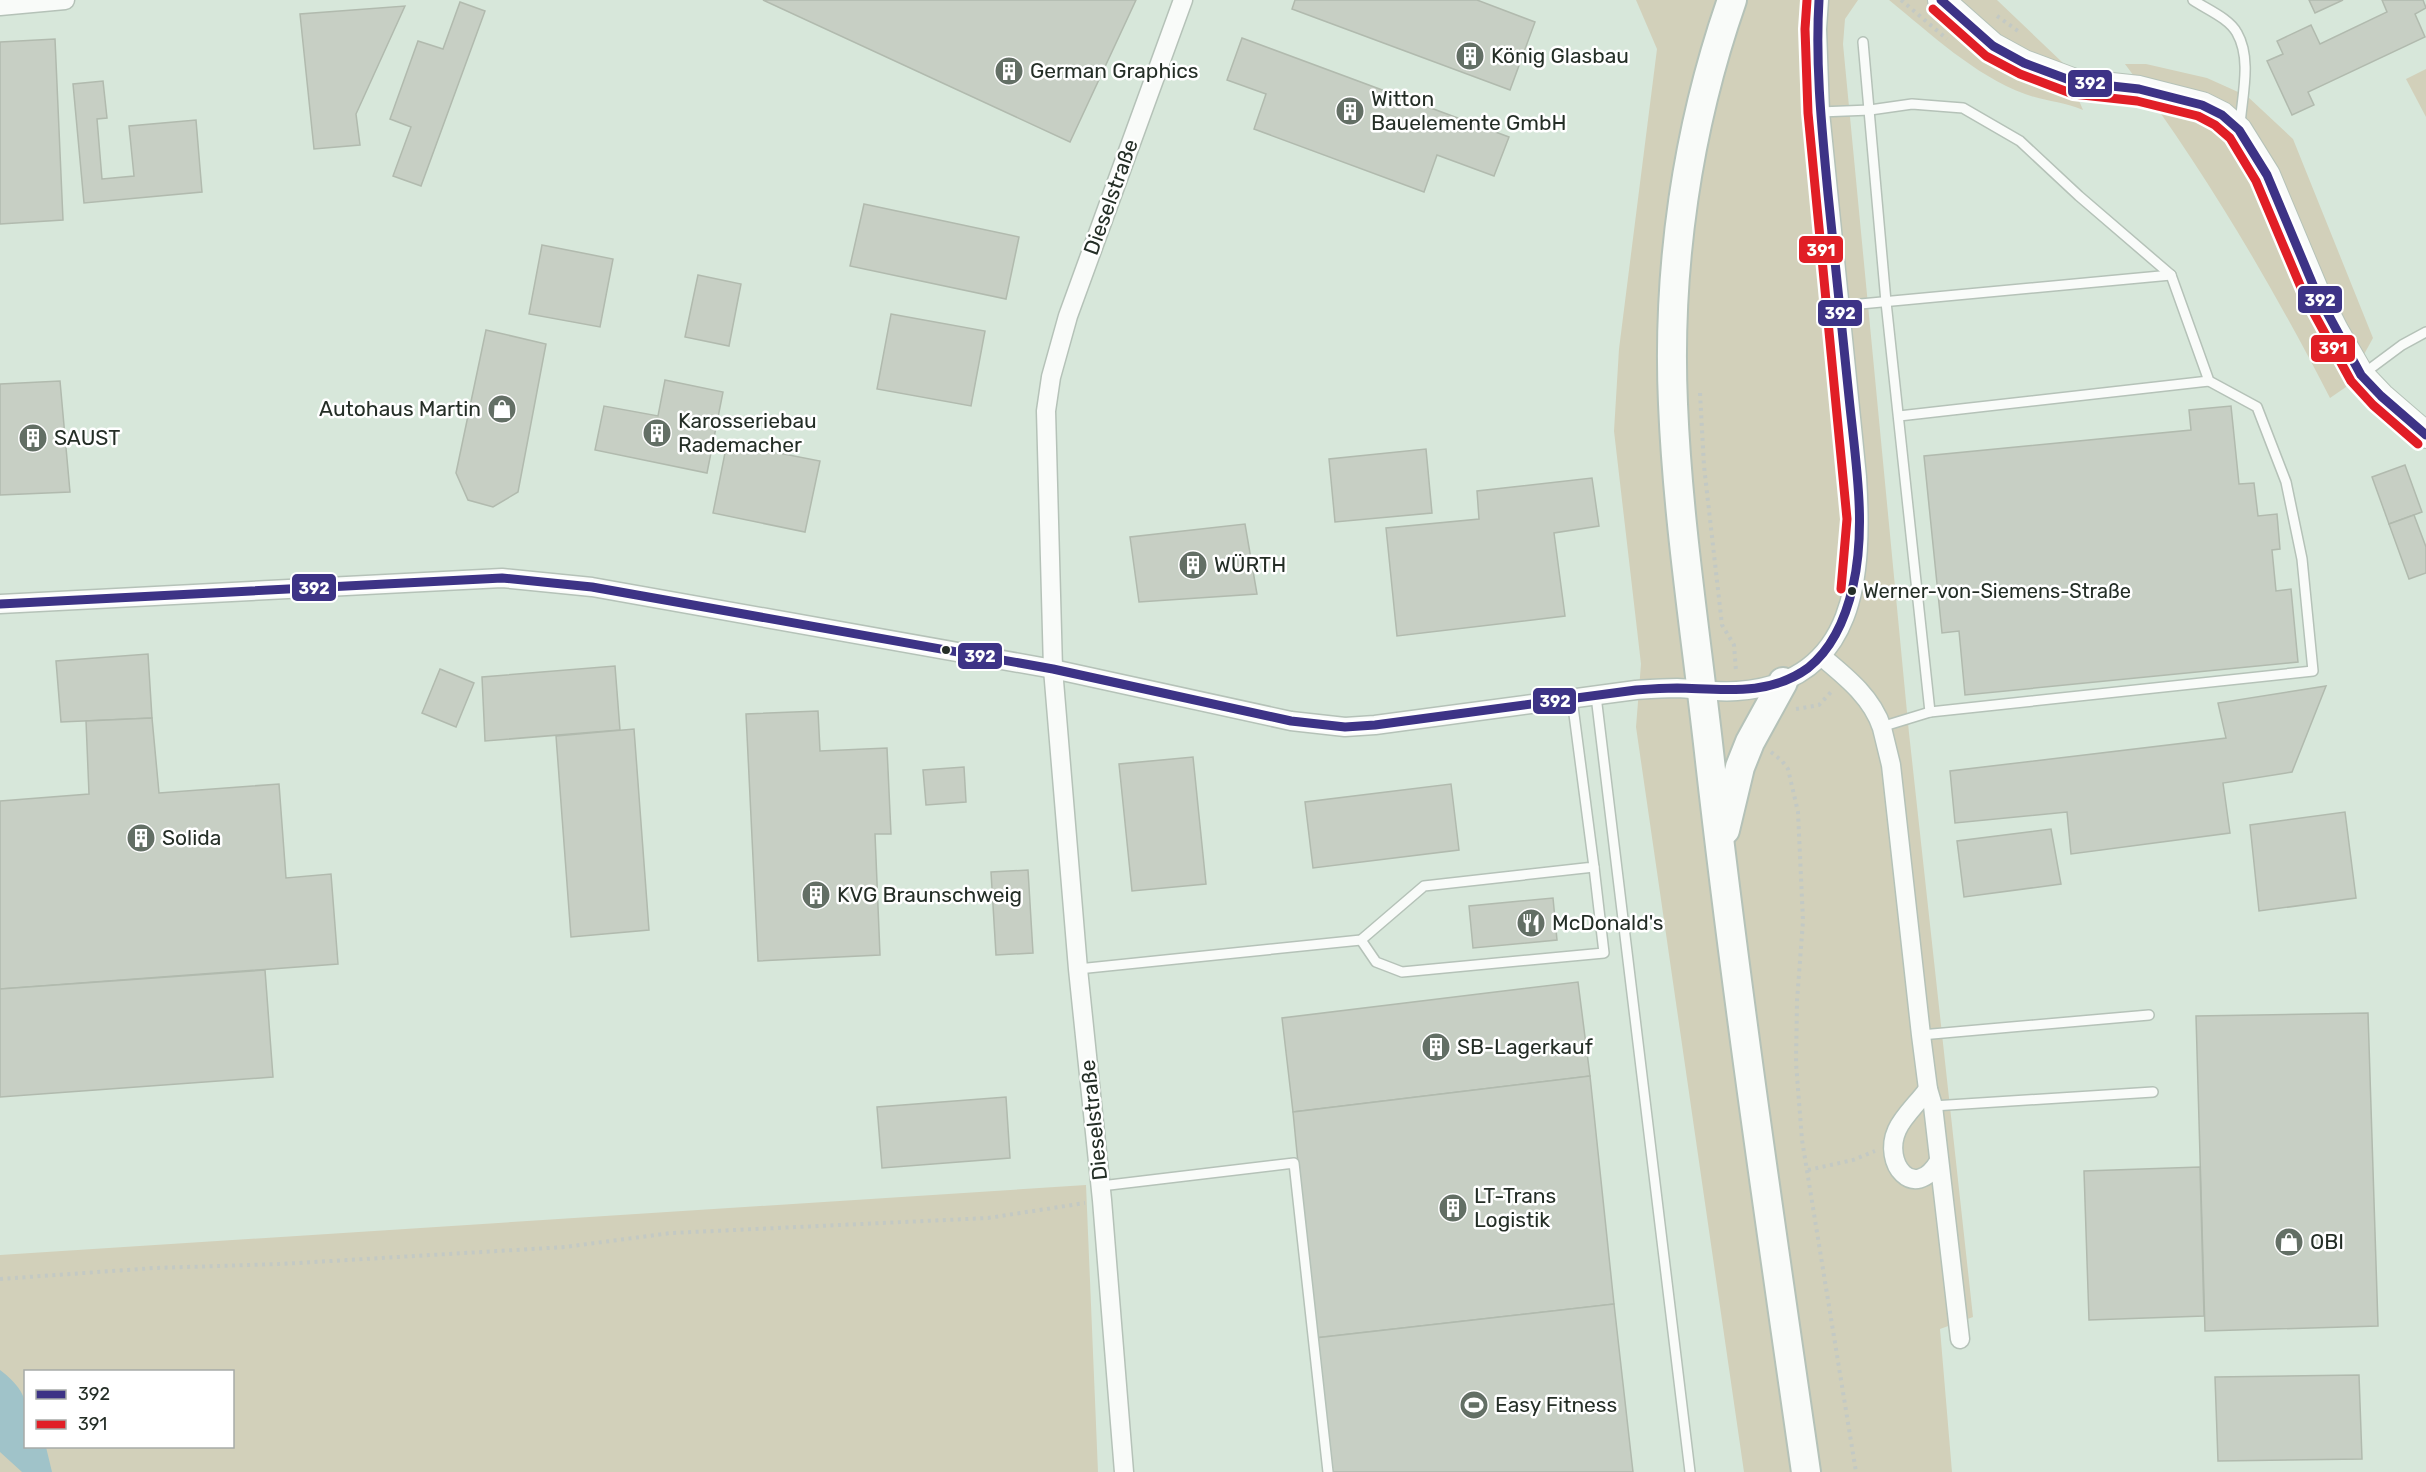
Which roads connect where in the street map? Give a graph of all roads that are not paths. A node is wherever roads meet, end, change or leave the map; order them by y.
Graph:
1 (65, 0) edge
2 (1183, 0) edge
3 (1732, 0) edge
4 (1819, 0) edge
5 (1941, 0) edge
6 (2193, 0) edge
7 (0, 6) edge
8 (1863, 42) dead end
9 (1869, 110) junction
10 (1820, 112) junction
11 (2239, 130) junction
12 (2171, 275) junction
13 (1886, 302) junction
14 (1839, 306) junction
15 (2426, 332) edge
16 (2361, 375) junction
17 (2209, 381) junction
18 (1899, 416) junction
19 (2426, 435) edge
20 (0, 604) edge
21 (1821, 656) junction
22 (1053, 669) junction
23 (1783, 682) junction
24 (1702, 690) junction
25 (1596, 696) junction
26 (1572, 699) junction
27 (1930, 711) junction
28 (1881, 727) junction
29 (1720, 850) junction
30 (1594, 867) junction
31 (1361, 940) junction
32 (1078, 969) junction
33 (2149, 1015) dead end
34 (1921, 1035) junction
35 (2153, 1092) dead end
36 (1931, 1098) junction
37 (1939, 1161) junction
38 (1102, 1193) junction
39 (1960, 1339) dead end
40 (1124, 1472) edge
41 (1328, 1472) edge
42 (1690, 1472) edge
43 (1806, 1472) edge

1 - 7 street
2 - 22 street, Dieselstraße
3 - 24 main road
4 - 10 street
5 - 11 main road
6 - 11 lane
8 - 9 lane
9 - 10 lane
9 - 12 lane
9 - 13 lane
10 - 14 street
11 - 16 main road
12 - 13 lane
12 - 17 lane
13 - 14 lane
13 - 18 lane
14 - 21 street
15 - 16 lane
16 - 19 main road
17 - 18 lane
17 - 27 lane
18 - 27 lane
20 - 22 street
21 - 23 street
21 - 28 street
22 - 26 street
22 - 32 street, Dieselstraße
23 - 24 street
23 - 29 main road
24 - 25 street
24 - 29 main road
25 - 26 street
25 - 42 lane
26 - 30 lane
27 - 28 lane
28 - 34 street
29 - 43 main road
30 - 31 lane
30 - 31 lane
31 - 32 lane
32 - 38 street, Dieselstraße
33 - 34 lane
34 - 36 street
35 - 36 lane
36 - 37 street
36 - 37 street
37 - 39 street
38 - 40 street, Dieselstraße
38 - 41 lane

